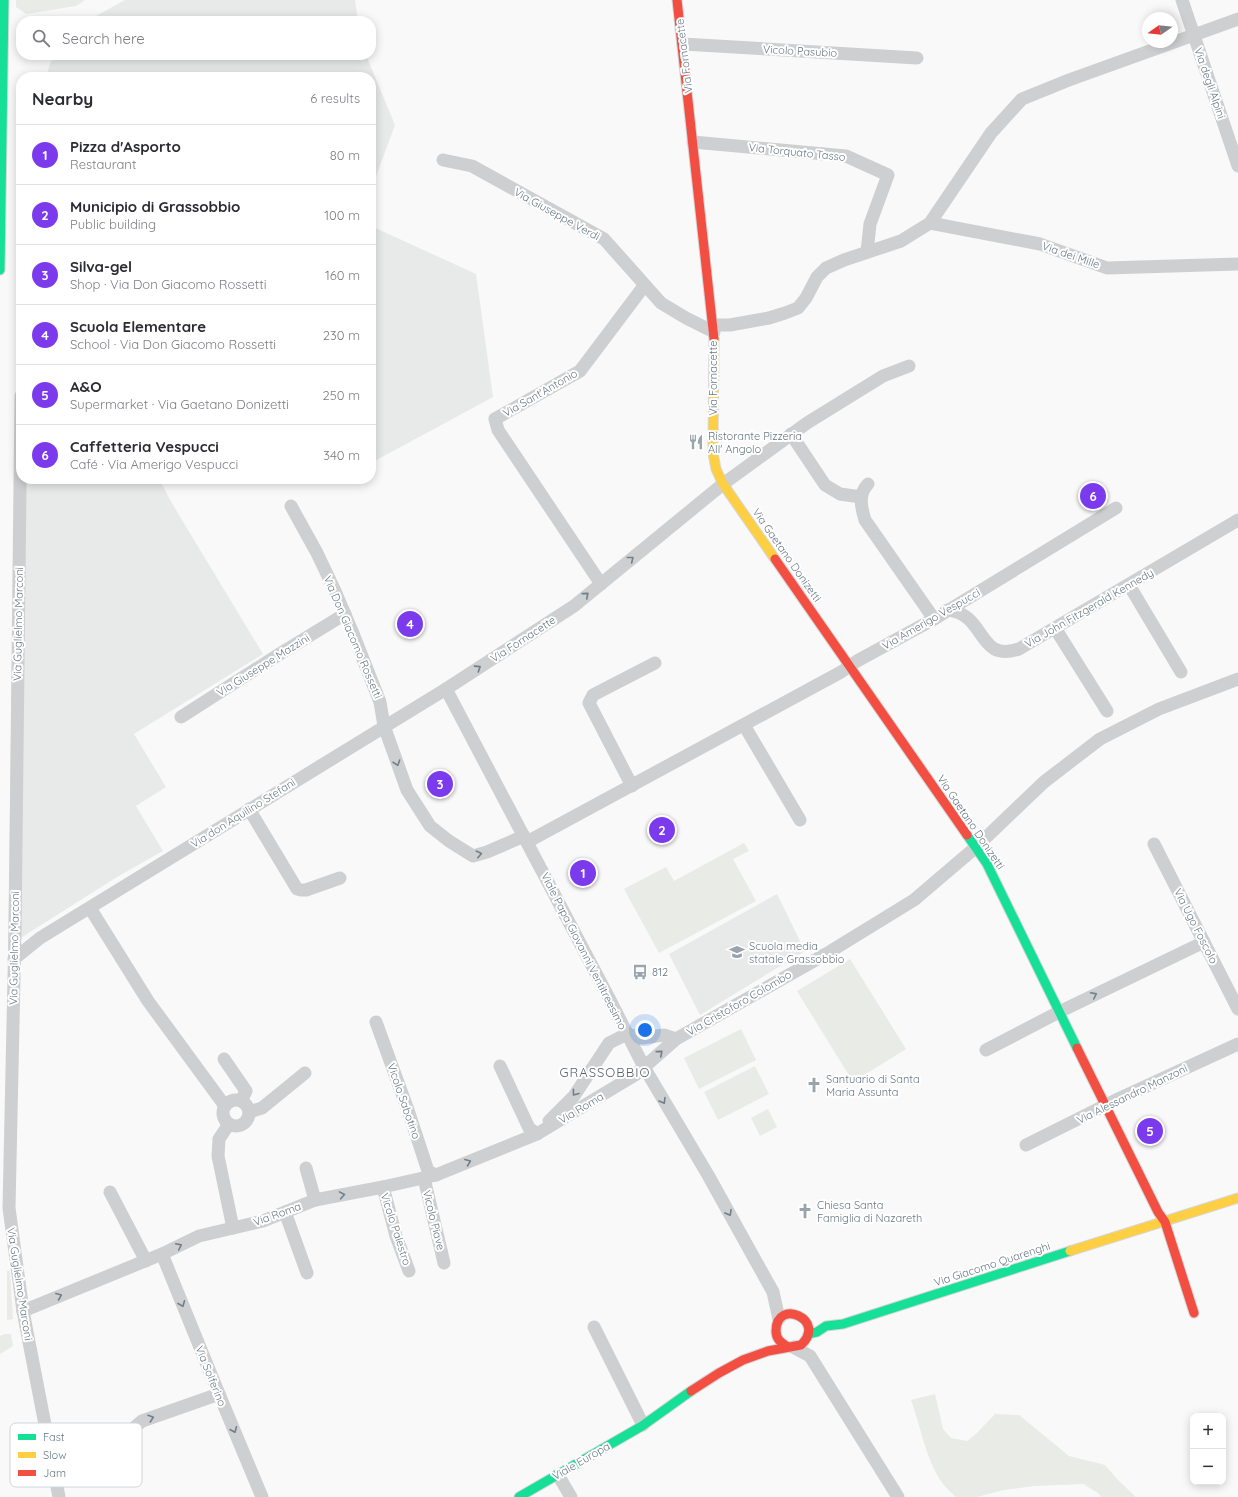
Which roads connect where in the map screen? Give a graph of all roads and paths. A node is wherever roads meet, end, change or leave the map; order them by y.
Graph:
1 (4, 0) edge
2 (677, 0) edge
3 (1182, 0) edge
4 (1238, 19) edge
5 (1194, 35) junction
6 (683, 44) junction
7 (917, 58) dead end
8 (693, 142) junction
9 (1237, 158) edge
10 (443, 160) dead end
11 (930, 223) junction
12 (868, 252) junction
13 (1238, 264) edge
14 (0, 270) edge
15 (644, 286) junction
16 (713, 328) junction
17 (909, 366) dead end
18 (791, 434) junction
19 (20, 484) edge
20 (723, 484) junction
21 (868, 484) dead end
22 (861, 497) junction
23 (291, 506) dead end
24 (1116, 508) dead end
25 (1238, 520) edge
26 (601, 584) junction
27 (1129, 585) junction
28 (946, 610) junction
29 (345, 614) junction
30 (934, 619) junction
31 (1055, 628) junction
32 (655, 663) dead end
33 (850, 666) junction
34 (1181, 672) dead end
35 (1238, 679) edge
36 (446, 689) junction
37 (1107, 711) dead end
38 (181, 717) dead end
39 (744, 724) junction
40 (384, 726) junction
41 (632, 786) junction
42 (249, 809) junction
43 (800, 820) dead end
44 (526, 839) junction
45 (1154, 844) dead end
46 (975, 848) junction
47 (340, 878) dead end
48 (90, 908) junction
49 (40, 938) junction
50 (15, 941) junction
51 (1204, 942) junction
52 (14, 959) junction
53 (1238, 1009) edge
54 (1059, 1012) junction
55 (376, 1022) dead end
56 (627, 1034) junction
57 (676, 1039) junction
58 (1238, 1044) edge
59 (986, 1050) dead end
60 (224, 1059) dead end
61 (500, 1066) dead end
62 (644, 1067) junction
63 (305, 1073) dead end
64 (225, 1106) junction
65 (245, 1106) junction
66 (1104, 1106) junction
67 (229, 1124) junction
68 (537, 1134) junction
69 (1026, 1145) dead end
70 (306, 1168) dead end
71 (430, 1177) junction
72 (383, 1188) junction
73 (110, 1192) dead end
74 (1238, 1198) edge
75 (315, 1200) junction
76 (285, 1212) junction
77 (1165, 1222) junction
78 (232, 1228) junction
79 (162, 1254) junction
80 (146, 1261) junction
81 (444, 1263) dead end
82 (409, 1271) dead end
83 (307, 1273) dead end
84 (23, 1311) junction
85 (1194, 1313) dead end
86 (816, 1321) junction
87 (777, 1325) junction
88 (594, 1327) dead end
89 (808, 1336) junction
90 (790, 1347) junction
91 (810, 1356) junction
92 (750, 1357) junction
93 (219, 1394) junction
94 (45, 1423) edge
95 (140, 1423) edge
96 (643, 1425) junction
97 (558, 1475) junction
98 (57, 1487) edge
99 (59, 1497) edge
100 (262, 1497) edge
101 (519, 1497) edge
102 (571, 1497) edge
103 (898, 1497) edge

1 - 14 main road
2 - 6 main road, Via Fornacette
3 - 5 street, Via degli Alpini
4 - 5 street
5 - 9 street, Via degli Alpini
5 - 11 street
6 - 7 street, Vicolo Pasubio
6 - 8 main road, Via Fornacette
8 - 12 street, Via Torquato Tasso
8 - 16 main road, Via Fornacette
10 - 15 street, Via Giuseppe Verdi
11 - 12 street
11 - 13 street, Via dei Mille
12 - 16 street
15 - 16 street, Via Giuseppe Verdi
15 - 26 street, Via Sant'Antonio
16 - 20 main road, Via Fornacette
17 - 18 street
18 - 20 street
18 - 22 street
19 - 50 street, Via Guglielmo Marconi
26 -> 20 street, Via Fornacette
20 - 33 main road, Via Gaetano Donizetti
21 - 22 street
22 - 30 street
23 - 29 street, Via Don Giacomo Rossetti
24 - 28 street, Via Amerigo Vespucci
25 - 27 street, Via John Fitzgerald Kennedy
36 -> 26 street, Via Fornacette
27 - 31 street, Via John Fitzgerald Kennedy
27 - 34 street
28 - 30 street, Via Amerigo Vespucci
28 - 31 street, Via John Fitzgerald Kennedy
29 - 38 street, Via Giuseppe Mazzini
29 - 40 street, Via Don Giacomo Rossetti
30 - 33 street, Via Amerigo Vespucci
31 - 37 street
32 - 41 street
33 - 39 street, Via Amerigo Vespucci
33 - 46 main road, Via Gaetano Donizetti
35 - 46 street, Via Cristoforo Colombo
36 - 40 street, Via don Aquilino Stefani
36 - 44 street, Viale Papa Giovanni Ventitreesimo
39 - 41 street, Via Amerigo Vespucci
39 - 43 street
40 - 42 street, Via don Aquilino Stefani
40 -> 44 street, Via Don Giacomo Rossetti
41 - 44 street, Via Amerigo Vespucci
42 - 47 street
42 - 48 street, Via don Aquilino Stefani
44 - 56 street, Viale Papa Giovanni Ventitreesimo
45 - 51 street, Via Ugo Foscolo
46 - 54 main road, Via Gaetano Donizetti
46 - 57 street, Via Cristoforo Colombo
48 - 49 street, Via don Aquilino Stefani
48 - 64 street
49 - 50 street, Via don Aquilino Stefani
49 - 52 street, Via don Aquilino Stefani
50 - 52 street, Via Guglielmo Marconi
51 - 53 street, Via Ugo Foscolo
54 -> 51 street
52 - 84 street, Via Guglielmo Marconi
54 - 59 street
54 - 66 main road, Via Gaetano Donizetti
55 - 71 street, Vicolo Sabotino
56 - 57 street, Via Cristoforo Colombo
56 - 62 street, Viale Papa Giovanni Ventitreesimo
56 -> 68 street, Via Roma
62 -> 57 street, Via Cristoforo Colombo
58 - 66 street, Via Alessandro Manzoni
60 - 65 street
61 - 68 street
62 - 68 street, Via Roma
62 -> 87 street, Viale Papa Giovanni Ventitreesimo
63 - 65 street
64 - 65 street
64 - 67 street
65 - 67 street
66 - 69 street, Via Alessandro Manzoni
66 - 77 main road, Via Gaetano Donizetti
67 - 78 street
71 -> 68 street, Via Roma
70 - 75 street
71 - 72 street, Via Roma
71 - 81 street, Vicolo Piave
75 -> 72 street, Via Roma
72 - 82 street, Vicolo Palestro
73 - 80 street
74 - 77 main road, Via Giacomo Quarenghi
75 - 76 street, Via Roma
76 - 78 street, Via Roma
76 - 83 street
77 - 85 main road
77 - 86 main road, Via Giacomo Quarenghi
79 -> 78 street, Via Roma
79 - 80 street, Via Roma
79 -> 93 street, Via Solferino
84 -> 80 street, Via Roma
84 - 94 street, Via Guglielmo Marconi
86 - 87 main road
86 - 89 main road
86 - 89 main road, Via Giacomo Quarenghi
87 - 90 main road
87 - 92 main road, Viale Europa
88 - 96 street
89 - 90 main road, Viale Europa
89 - 91 street
90 - 91 street
90 - 92 main road, Viale Europa
91 - 103 street
92 - 96 main road, Viale Europa
95 -> 93 street
93 -> 100 street, Via Solferino
96 - 97 main road, Viale Europa
97 - 101 main road, Viale Europa
97 - 102 street
98 - 99 street, Via Guglielmo Marconi

